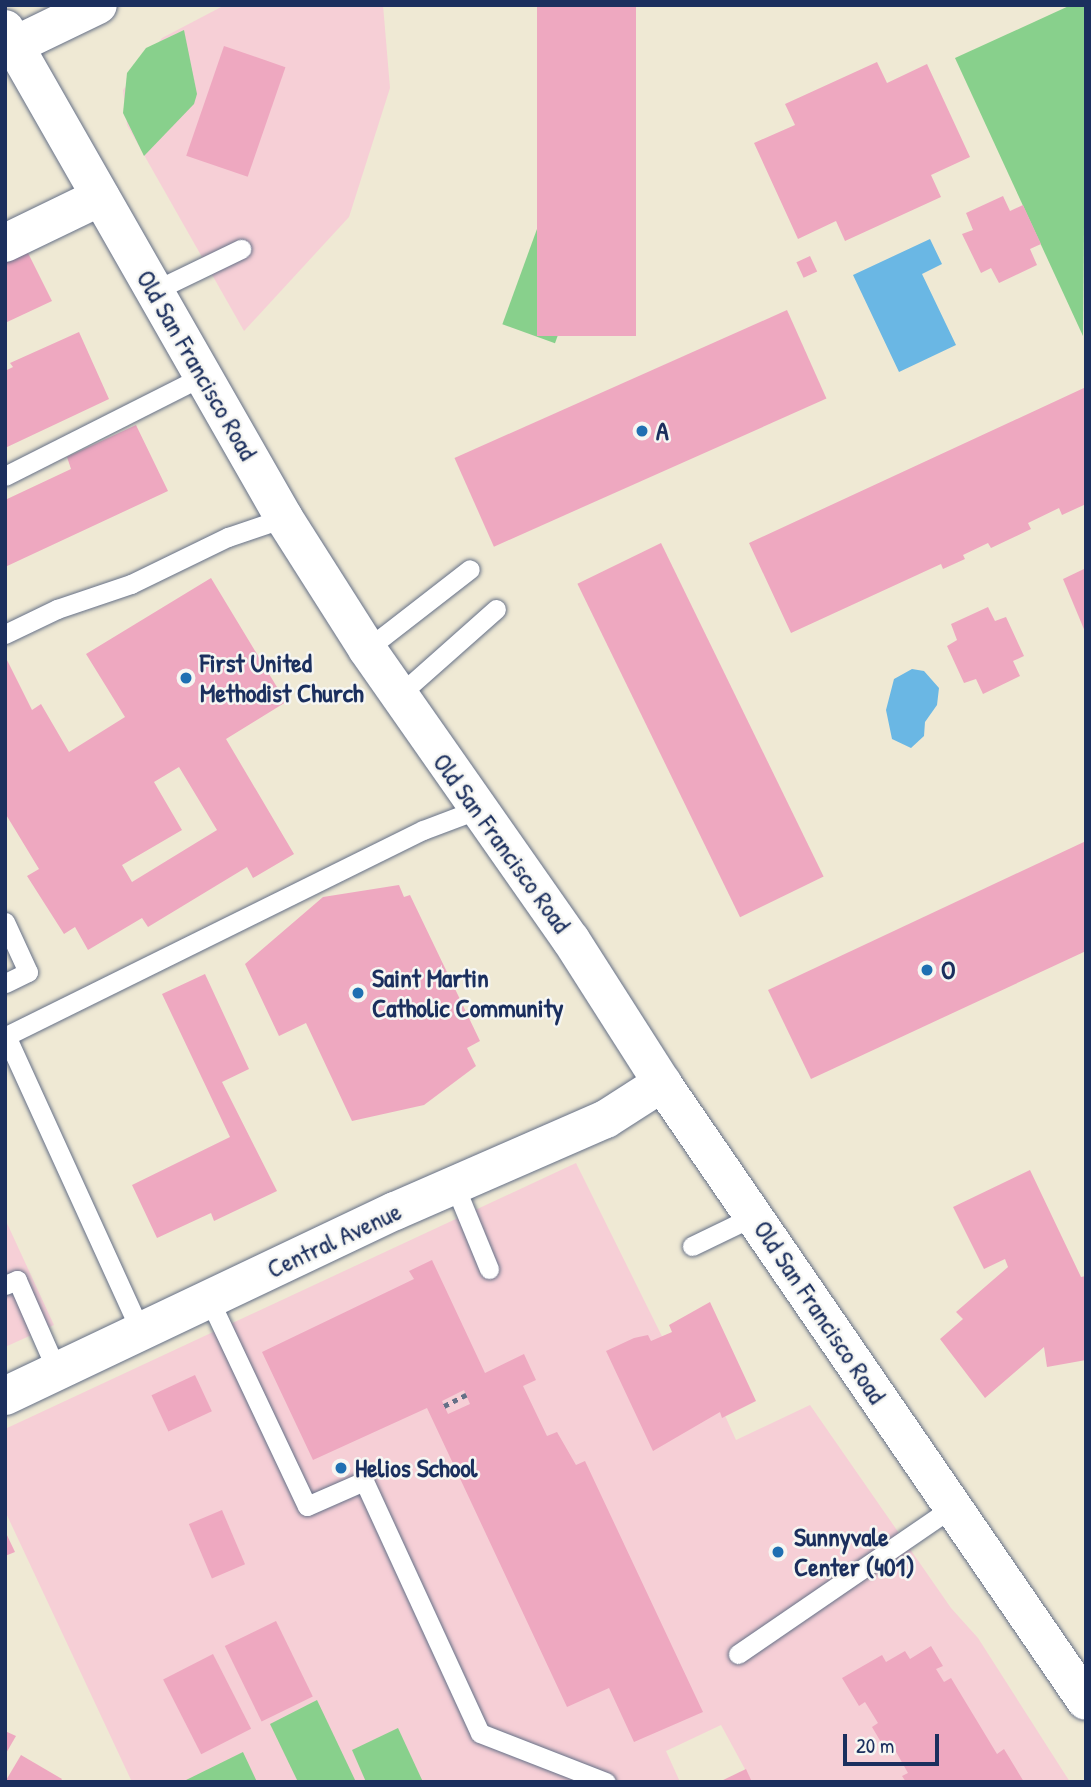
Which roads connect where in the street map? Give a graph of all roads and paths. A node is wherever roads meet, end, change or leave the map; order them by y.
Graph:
1 (98, 5) edge
2 (8, 41) edge
3 (100, 197) junction
4 (5, 243) edge
5 (241, 249) dead end
6 (154, 291) junction
7 (203, 376) junction
8 (5, 476) edge
9 (284, 519) junction
10 (470, 569) dead end
11 (496, 609) dead end
12 (5, 634) edge
13 (367, 649) junction
14 (398, 696) junction
15 (477, 810) junction
16 (5, 922) edge
17 (5, 982) edge
18 (663, 1083) junction
19 (454, 1184) junction
20 (754, 1216) junction
21 (692, 1246) dead end
22 (489, 1269) dead end
23 (5, 1285) edge
24 (209, 1299) junction
25 (141, 1332) junction
26 (57, 1371) junction
27 (466, 1395) dead end
28 (5, 1396) edge
29 (444, 1406) dead end
30 (953, 1507) junction
31 (738, 1654) dead end
32 (1086, 1701) edge
33 (606, 1782) edge

1 - 2 main road
2 - 3 main road, Old San Francisco Road
3 - 4 main road
3 - 6 main road, Old San Francisco Road
5 - 6 lane
6 - 7 main road, Old San Francisco Road
7 - 8 lane
7 - 9 main road, Old San Francisco Road
9 - 12 lane
9 - 13 main road, Old San Francisco Road
10 - 13 lane
11 - 14 lane
13 - 14 main road, Old San Francisco Road
14 - 15 main road, Old San Francisco Road
15 - 18 main road, Old San Francisco Road
15 - 25 lane
16 - 17 lane
18 - 19 main road, Central Avenue
18 - 20 main road, Old San Francisco Road
19 - 22 lane
19 - 24 main road, Central Avenue
20 - 21 lane
20 - 30 main road, Old San Francisco Road
23 - 26 lane
24 - 25 main road, Central Avenue
24 - 33 lane
25 - 26 main road, Central Avenue
26 - 28 main road, Central Avenue
27 - 29 path
30 - 31 lane
30 - 32 main road, Old San Francisco Road

